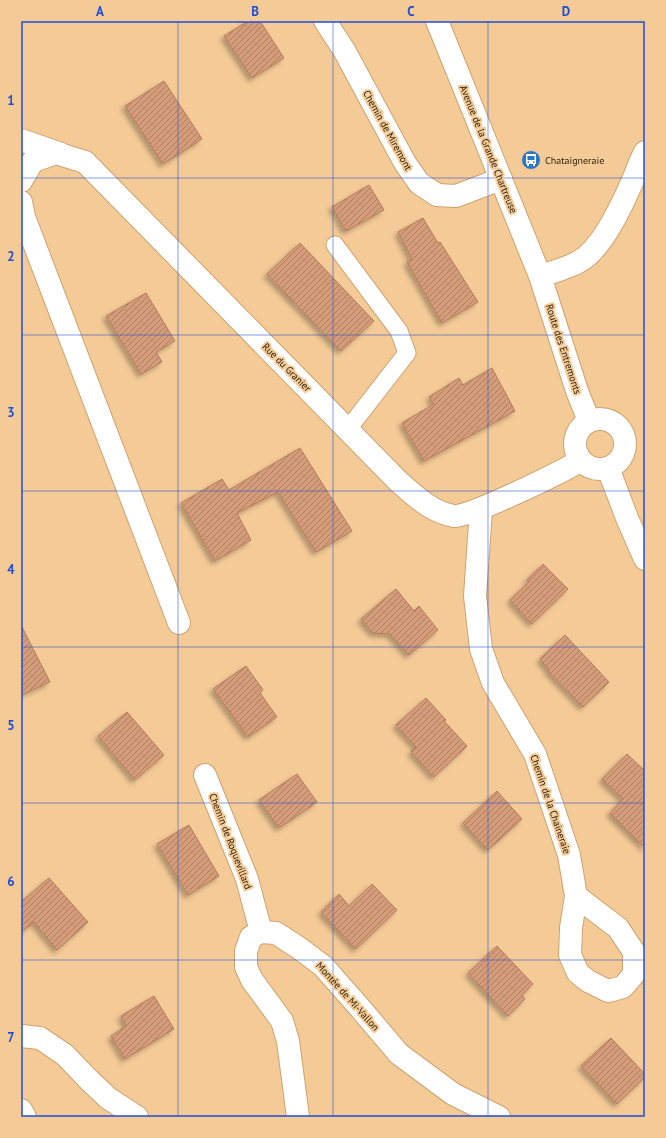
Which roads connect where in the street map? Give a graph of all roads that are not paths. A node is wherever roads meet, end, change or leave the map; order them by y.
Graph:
1 (325, 21) edge
2 (437, 21) edge
3 (21, 140) edge
4 (645, 152) edge
5 (85, 162) junction
6 (501, 179) junction
7 (21, 181) edge
8 (21, 202) edge
9 (335, 245) dead end
10 (540, 276) junction
11 (589, 421) junction
12 (348, 429) junction
13 (581, 460) junction
14 (608, 468) junction
15 (481, 509) junction
16 (645, 559) edge
17 (179, 623) dead end
18 (205, 775) dead end
19 (576, 896) dead end
20 (260, 932) junction
21 (21, 1036) edge
22 (21, 1110) edge
23 (25, 1117) edge
24 (137, 1117) edge
25 (298, 1117) edge
26 (499, 1117) edge

1 - 6 street, Chemin de Miremont
2 - 6 street, Avenue de la Grande Chartreuse
3 - 5 street
4 - 10 street
5 - 7 street, Rue du Granier
5 - 12 street, Rue du Granier
6 - 10 street, Avenue de la Grande Chartreuse
8 - 17 street
9 - 12 lane
10 - 11 street, Route des Entremonts
11 - 13 street
11 - 14 street
12 - 15 street, Rue du Granier
13 - 14 street
13 - 15 street, Rue du Granier
14 - 16 street
15 - 19 street, Chemin de la Chaineraie
18 - 20 street, Chemin de Roquevillard
20 - 25 street
20 - 26 street, Montée de Mi-Vallon
21 - 24 street
22 - 23 street

